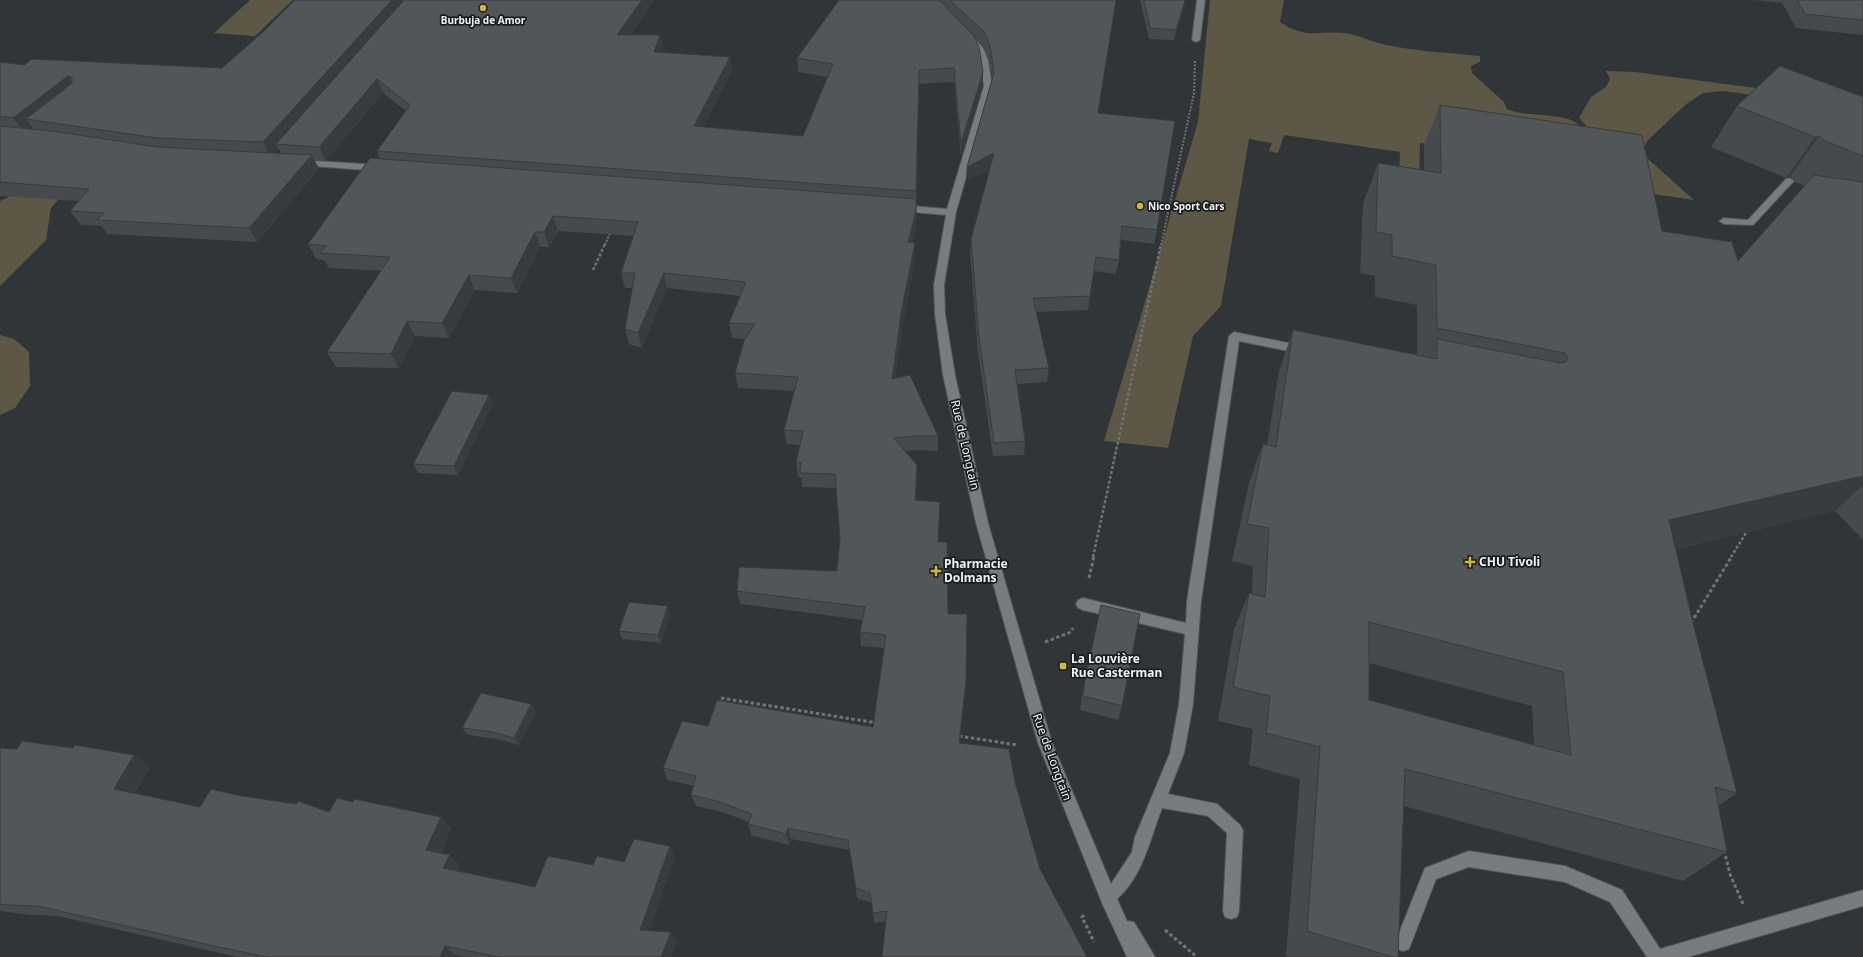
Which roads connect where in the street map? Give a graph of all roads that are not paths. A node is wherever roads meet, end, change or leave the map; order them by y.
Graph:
1 (1201, 0) edge
2 (962, 30) edge
3 (1196, 40) road end
4 (289, 162) edge
5 (392, 169) edge
6 (1789, 181) dead end
7 (890, 207) edge
8 (951, 212) junction
9 (1724, 221) dead end
10 (1310, 351) edge
11 (1084, 604) road end
12 (1192, 630) junction
13 (1158, 800) junction
14 (1108, 897) junction
15 (1863, 898) edge
16 (1231, 911) dead end
17 (1403, 943) dead end
18 (1135, 957) edge
19 (1147, 957) edge
20 (1656, 957) edge
21 (1660, 957) edge

1 - 3 street
2 - 8 street, Rue de Longtain
4 - 5 street
6 - 9 street
7 - 8 street
8 - 14 street, Rue de Longtain
10 - 12 street
11 - 12 street
12 - 13 street
13 - 14 street
13 - 16 street
14 - 18 street, Rue de Longtain
14 - 19 street, Rue de Longtain
15 - 21 street
17 - 20 street

